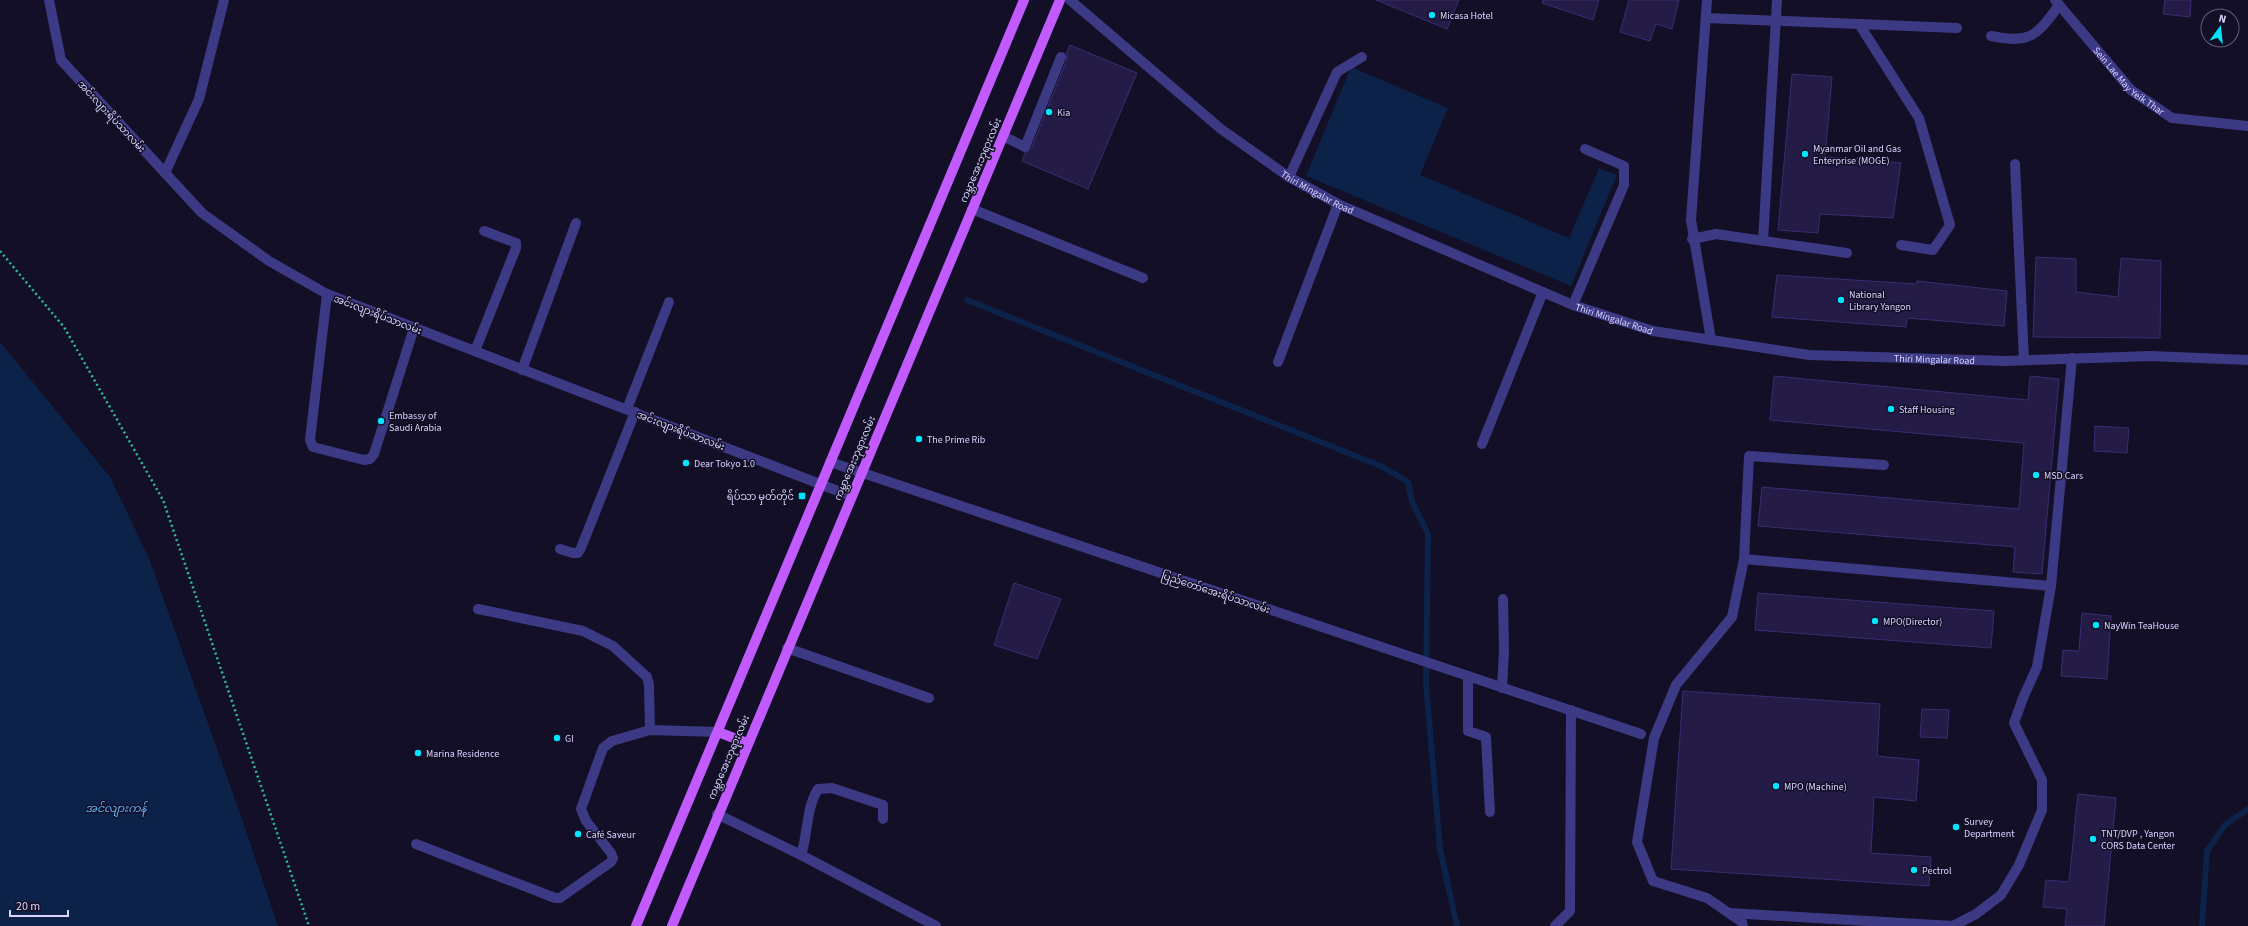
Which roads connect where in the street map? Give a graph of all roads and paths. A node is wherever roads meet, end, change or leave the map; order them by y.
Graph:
1 (49, 0) edge
2 (224, 0) edge
3 (1024, 0) edge
4 (1060, 0) edge
5 (1070, 0) edge
6 (1707, 0) edge
7 (1777, 0) edge
8 (2057, 3) edge
9 (1706, 18) junction
10 (1776, 20) junction
11 (1859, 24) junction
12 (1957, 28) dead end
13 (1991, 36) dead end
14 (1062, 57) dead end
15 (1362, 57) dead end
16 (2248, 126) edge
17 (1003, 136) junction
18 (1585, 149) dead end
19 (2015, 164) dead end
20 (165, 173) junction
21 (1289, 177) junction
22 (1338, 204) junction
23 (972, 209) junction
24 (576, 223) dead end
25 (484, 231) dead end
26 (1692, 240) junction
27 (1763, 241) junction
28 (1901, 245) dead end
29 (0, 251) edge
30 (1847, 253) dead end
31 (1143, 278) dead end
32 (1543, 292) junction
33 (327, 294) junction
34 (668, 302) dead end
35 (1573, 305) junction
36 (414, 328) junction
37 (1711, 340) junction
38 (476, 351) junction
39 (2072, 358) junction
40 (2024, 360) junction
41 (2248, 360) edge
42 (1278, 362) dead end
43 (522, 370) junction
44 (631, 410) junction
45 (1482, 444) dead end
46 (830, 462) junction
47 (1884, 465) dead end
48 (861, 473) junction
49 (820, 484) junction
50 (851, 496) junction
51 (560, 549) dead end
52 (1744, 559) junction
53 (2051, 586) junction
54 (1503, 599) dead end
55 (478, 609) dead end
56 (787, 648) junction
57 (1468, 676) junction
58 (1502, 688) junction
59 (929, 698) dead end
60 (1572, 710) junction
61 (650, 730) junction
62 (718, 732) junction
63 (1641, 734) dead end
64 (747, 743) junction
65 (1490, 812) dead end
66 (717, 814) junction
67 (884, 820) dead end
68 (416, 844) dead end
69 (801, 855) junction
70 (1729, 913) junction
71 (309, 926) edge
72 (636, 926) edge
73 (672, 926) edge
74 (936, 926) edge
75 (1555, 926) edge
76 (1742, 926) edge

1 - 20 street, အင်းလျားရိပ်သာလမ်း
2 - 20 street
3 - 46 main road, ကမ္ဘာအေးဘုရားလမ်း
4 - 17 main road, ကမ္ဘာအေးဘုရားလမ်း
5 - 21 street, Thiri Mingalar Road
6 - 9 street
7 - 10 street
8 - 13 street
8 - 16 street, Sein Lae May Yeik Thar
9 - 10 street
9 - 26 street
10 - 11 street
10 - 27 street
11 - 12 street
11 - 28 street
14 - 17 street
15 - 21 street
17 - 23 main road, ကမ္ဘာအေးဘုရားလမ်း
18 - 35 street
19 - 40 street
20 - 33 street, အင်းလျားရိပ်သာလမ်း
21 - 22 street, Thiri Mingalar Road
22 - 32 street, Thiri Mingalar Road
22 - 42 street
23 - 31 street
23 - 48 main road, ကမ္ဘာအေးဘုရားလမ်း
24 - 43 street
25 - 38 street
26 - 27 street
26 - 37 street
27 - 30 street
29 - 71 path
32 - 35 street, Thiri Mingalar Road
32 - 45 street
33 - 36 street, အင်းလျားရိပ်သာလမ်း
33 - 36 street
34 - 44 street
35 - 37 street, Thiri Mingalar Road
36 - 38 street, အင်းလျားရိပ်သာလမ်း
37 - 40 street, Thiri Mingalar Road
38 - 43 street, အင်းလျားရိပ်သာလမ်း
39 - 40 street, Thiri Mingalar Road
39 - 41 street, Thiri Mingalar Road
39 - 53 street
43 - 44 street, အင်းလျားရိပ်သာလမ်း
44 - 49 street, အင်းလျားရိပ်သာလမ်း
44 - 51 street
46 - 48 street, ပြည်တော်အေးရိပ်သာလမ်း
46 - 49 main road, ကမ္ဘာအေးဘုရားလမ်း
47 - 52 street
48 - 50 main road, ကမ္ဘာအေးဘုရားလမ်း
48 - 57 street, ပြည်တော်အေးရိပ်သာလမ်း
49 - 50 street, အင်းလျားရိပ်သာလမ်း
49 - 62 main road, ကမ္ဘာအေးဘုရားလမ်း
50 - 56 main road, ကမ္ဘာအေးဘုရားလမ်း
52 - 53 street
52 - 70 street
53 - 70 street
54 - 58 street
55 - 61 street
56 - 59 street
56 - 64 main road, ကမ္ဘာအေးဘုရားလမ်း
57 - 58 street, ပြည်တော်အေးရိပ်သာလမ်း
57 - 65 street
58 - 60 street, ပြည်တော်အေးရိပ်သာလမ်း
60 - 63 street, ပြည်တော်အေးရိပ်သာလမ်း
60 - 75 street
61 - 62 street
61 - 68 street
62 - 64 main road
62 - 72 main road, ကမ္ဘာအေးဘုရားလမ်း
64 - 66 main road, ကမ္ဘာအေးဘုရားလမ်း
66 - 69 street
66 - 73 main road, ကမ္ဘာအေးဘုရားလမ်း
67 - 69 street
69 - 74 street
70 - 76 street

